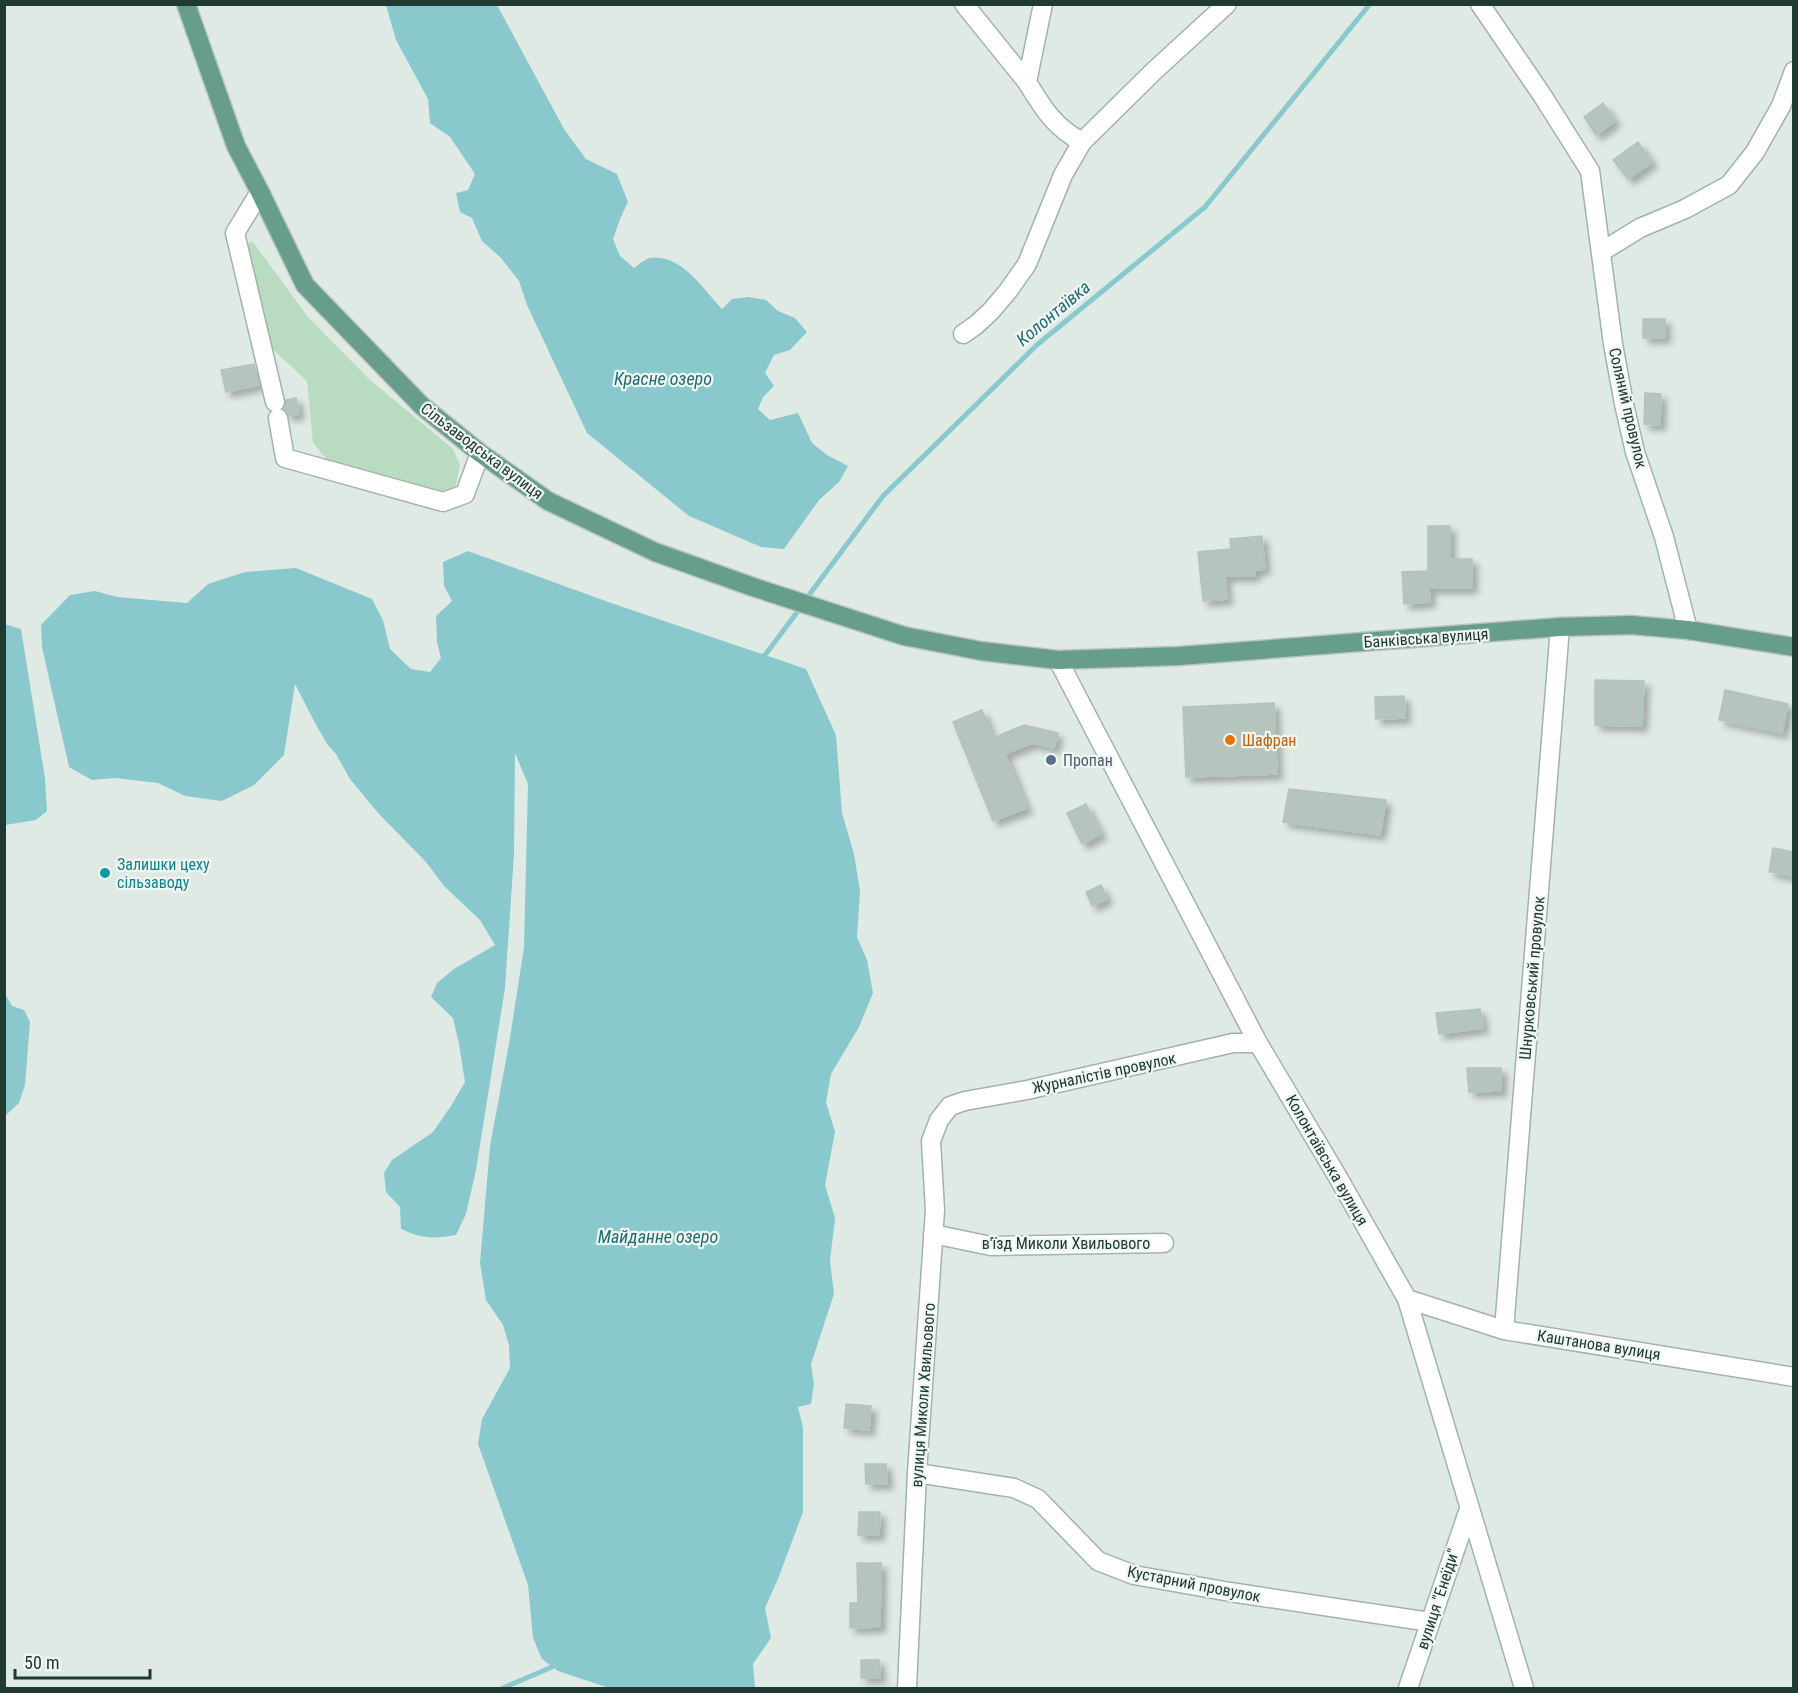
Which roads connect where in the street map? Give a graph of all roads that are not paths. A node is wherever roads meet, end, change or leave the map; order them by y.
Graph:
1 (964, 4) edge
2 (1043, 4) edge
3 (1227, 4) edge
4 (1480, 4) edge
5 (188, 6) edge
6 (1794, 71) edge
7 (1027, 82) junction
8 (1082, 142) junction
9 (261, 192) junction
10 (1600, 252) junction
11 (963, 334) dead end
12 (480, 453) junction
13 (1560, 627) junction
14 (1688, 630) junction
15 (1794, 647) edge
16 (1058, 660) junction
17 (1258, 1043) junction
18 (950, 1106) joint
19 (933, 1234) junction
20 (1164, 1243) dead end
21 (1407, 1299) junction
22 (1504, 1330) junction
23 (1794, 1377) edge
24 (917, 1473) junction
25 (1469, 1509) junction
26 (1430, 1622) junction
27 (907, 1689) edge
28 (1408, 1689) edge
29 (1524, 1689) edge

1 - 7 street
2 - 7 street
3 - 8 street
4 - 10 street, Соляний провулок
5 - 9 main road, Сільзаводська вулиця
6 - 10 street
7 - 8 street
8 - 11 street
9 - 12 main road, Сільзаводська вулиця
9 - 12 street
10 - 14 street, Соляний провулок
12 - 16 main road, Сільзаводська вулиця
13 - 14 main road, Банківська вулиця
13 - 16 main road, Банківська вулиця
13 - 22 street, Шнурковський провулок
14 - 15 main road, Банківська вулиця
16 - 17 street, Колонтаївська вулиця
17 - 18 street, Журналістів провулок
17 - 21 street, Колонтаївська вулиця
18 - 19 street, вулиця Миколи Хвильового
19 - 20 street, в'їзд Миколи Хвильового
19 - 24 street, вулиця Миколи Хвильового
21 - 22 street, Каштанова вулиця
21 - 25 street, Колонтаївська вулиця
22 - 23 street, Каштанова вулиця
24 - 26 street, Кустарний провулок
24 - 27 street, вулиця Миколи Хвильового
25 - 26 street, вулиця "Енеїди"
25 - 29 street, Колонтаївська вулиця
26 - 28 street, вулиця "Енеїди"

